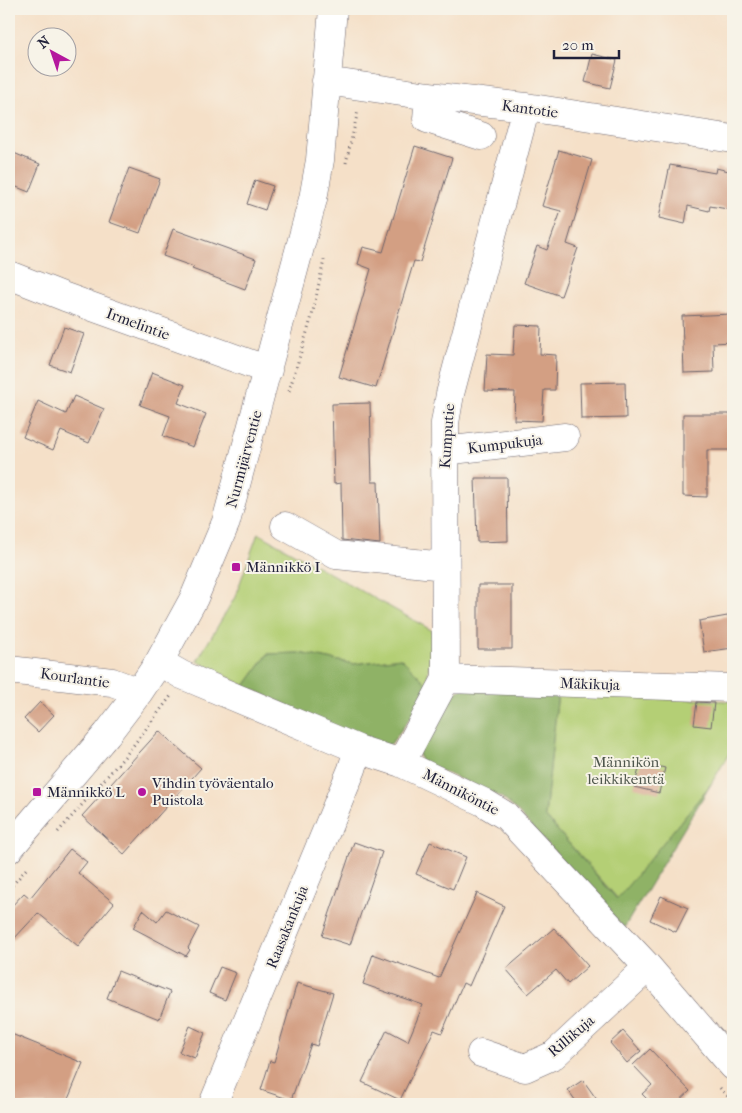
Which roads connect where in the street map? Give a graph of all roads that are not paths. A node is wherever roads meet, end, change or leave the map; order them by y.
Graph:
1 (333, 9) edge
2 (326, 81) junction
3 (430, 96) junction
4 (526, 107) junction
5 (481, 136) dead end
6 (733, 139) edge
7 (9, 275) edge
8 (268, 370) junction
9 (565, 437) dead end
10 (444, 451) junction
11 (285, 526) dead end
12 (445, 566) junction
13 (159, 662) junction
14 (9, 670) edge
15 (446, 679) junction
16 (733, 688) edge
17 (139, 692) junction
18 (358, 749) junction
19 (402, 763) junction
20 (9, 849) edge
21 (648, 967) junction
22 (481, 1053) dead end
23 (727, 1077) edge
24 (213, 1104) edge

1 - 2 street, Nurmijärventie
2 - 3 street, Kantotie
2 - 8 street, Nurmijärventie
3 - 4 street, Kantotie
3 - 5 street
4 - 6 street, Kantotie
4 - 10 street, Kumputie
7 - 8 street, Irmelintie
8 - 13 street, Nurmijärventie
9 - 10 street, Kumpukuja
10 - 12 street, Kumputie
11 - 12 street
12 - 15 street, Kumputie
13 - 17 street, Nurmijärventie
13 - 18 street, Männiköntie
14 - 17 street, Kourlantie
15 - 16 street, Mäkikuja
15 - 19 street, Kumputie
17 - 20 street, Nurmijärventie
18 - 19 street, Männiköntie
18 - 24 street, Raasakankuja
19 - 21 street, Männiköntie
21 - 22 street, Rillikuja
21 - 23 street, Männiköntie

